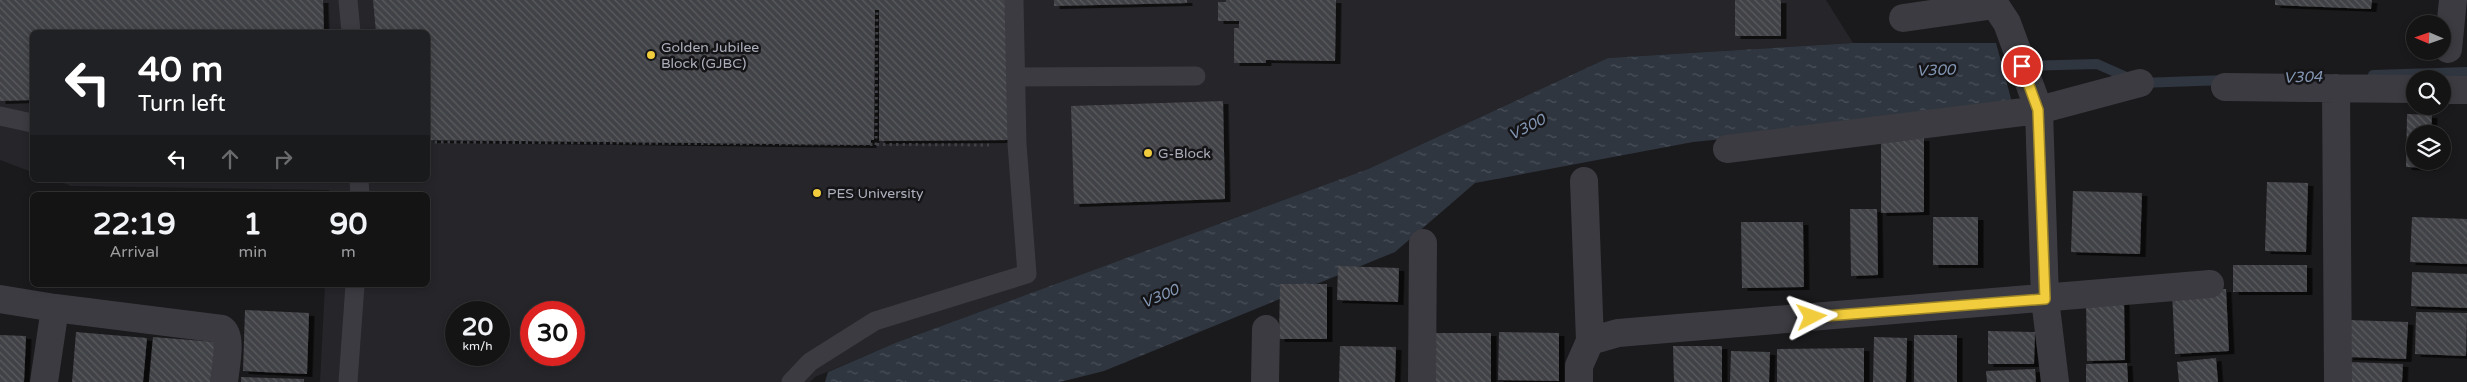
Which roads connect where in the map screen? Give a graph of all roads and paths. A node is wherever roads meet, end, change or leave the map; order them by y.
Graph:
1 (348, 0) edge
2 (1014, 0) edge
3 (2453, 0) edge
4 (1998, 9) edge
5 (877, 11) dead end
6 (1903, 18) dead end
7 (2451, 20) edge
8 (351, 30) edge
9 (1196, 76) dead end
10 (1016, 77) junction
11 (2140, 83) dead end
12 (2225, 87) dead end
13 (2336, 88) junction
14 (2406, 89) edge
15 (2451, 90) edge
16 (2467, 90) edge
17 (2038, 110) junction
18 (0, 116) edge
19 (30, 123) edge
20 (430, 142) edge
21 (1017, 144) junction
22 (876, 145) junction
23 (1727, 149) dead end
24 (1584, 181) dead end
25 (1423, 243) dead end
26 (2210, 284) dead end
27 (355, 287) edge
28 (0, 299) edge
29 (2045, 299) junction
30 (55, 308) junction
31 (1266, 329) dead end
32 (1590, 341) junction
33 (44, 382) edge
34 (224, 382) edge
35 (348, 382) edge
36 (791, 382) edge
37 (1265, 382) edge
38 (1422, 382) edge
39 (1580, 382) edge
40 (2055, 382) edge
41 (2338, 382) edge

1 - 8 lane
2 - 10 lane
3 - 7 street
4 - 6 street
4 - 17 street
5 - 22 path
9 - 10 lane
10 - 21 lane
11 - 17 street
12 - 13 street
13 - 14 street
13 - 41 street
15 - 16 street
17 - 23 street
17 - 29 street
18 - 19 lane
20 - 22 path
21 - 22 path
21 - 36 lane
24 - 32 street
25 - 38 street
26 - 29 street
27 - 35 lane
28 - 30 street
29 - 32 street
29 - 40 street
30 - 33 street
30 - 34 street
31 - 37 street
32 - 39 street

